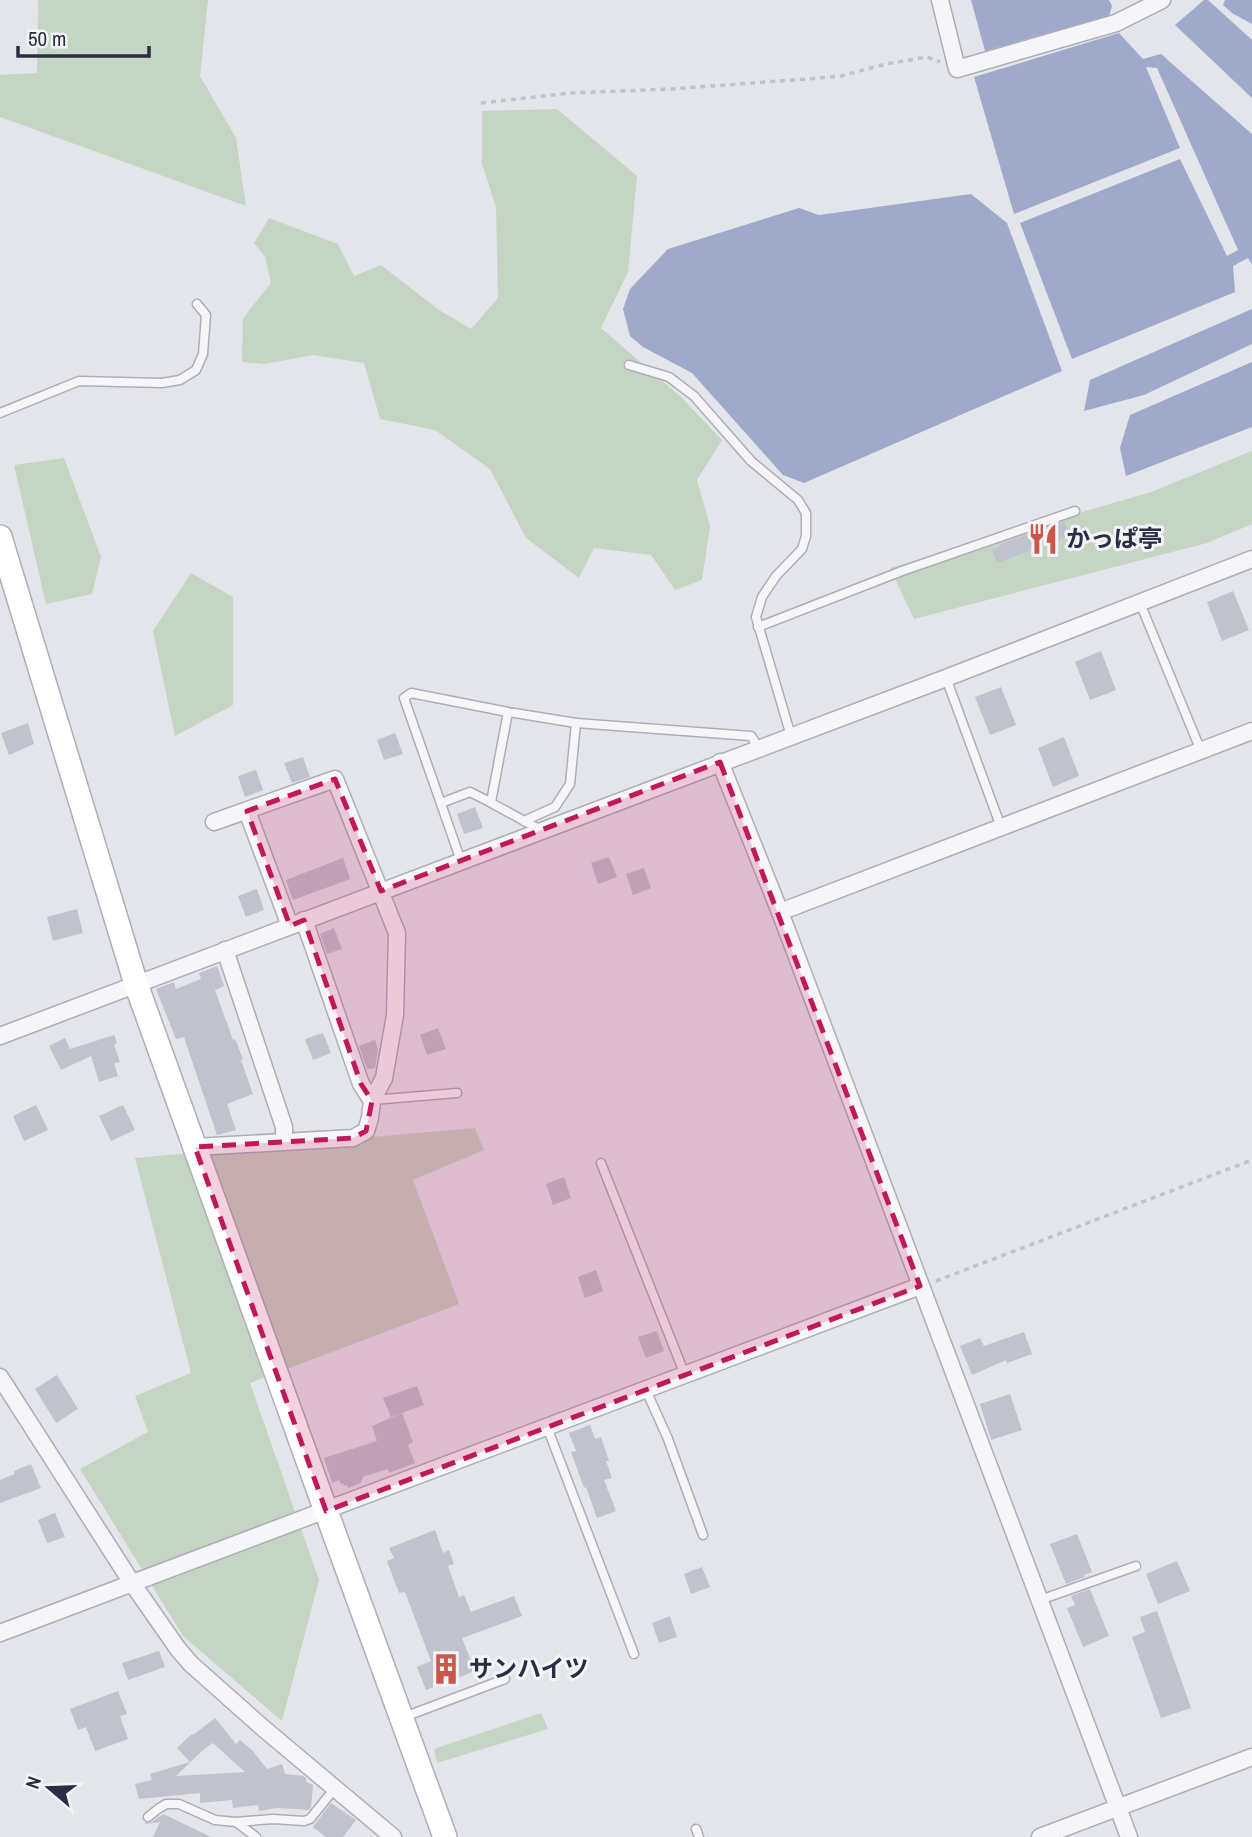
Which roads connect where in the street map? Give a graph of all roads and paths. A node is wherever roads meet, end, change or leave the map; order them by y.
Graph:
1 (940, 0) edge
2 (1162, 0) edge
3 (957, 68) junction
4 (481, 103) dead end
5 (197, 304) dead end
6 (629, 365) dead end
7 (0, 412) edge
8 (1075, 511) dead end
9 (0, 537) edge
10 (1252, 559) edge
11 (1140, 603) junction
12 (758, 627) junction
13 (946, 678) junction
14 (508, 712) junction
15 (576, 723) junction
16 (1252, 731) edge
17 (791, 736) junction
18 (759, 748) junction
19 (1201, 751) junction
20 (720, 762) junction
21 (491, 802) junction
22 (441, 803) junction
23 (247, 811) junction
24 (524, 821) junction
25 (214, 822) dead end
26 (1001, 827) junction
27 (541, 830) junction
28 (461, 861) junction
29 (381, 891) junction
30 (780, 912) junction
31 (297, 923) junction
32 (225, 950) junction
33 (136, 984) junction
34 (0, 1036) edge
35 (457, 1093) dead end
36 (372, 1101) junction
37 (284, 1141) junction
38 (195, 1147) junction
39 (1252, 1160) edge
40 (601, 1163) dead end
41 (920, 1286) junction
42 (685, 1375) junction
43 (0, 1377) edge
44 (646, 1390) junction
45 (547, 1427) junction
46 (326, 1511) junction
47 (702, 1535) dead end
48 (1136, 1566) dead end
49 (132, 1583) junction
50 (1040, 1600) junction
51 (0, 1633) edge
52 (634, 1654) dead end
53 (505, 1679) dead end
54 (401, 1718) junction
55 (1252, 1757) edge
56 (335, 1788) junction
57 (1118, 1807) junction
58 (148, 1818) dead end
59 (236, 1822) junction
60 (256, 1837) edge
61 (393, 1837) edge
62 (445, 1837) edge
63 (1040, 1837) edge
64 (1129, 1837) edge

1 - 3 street
2 - 3 street
3 - 4 path
5 - 7 lane
6 - 12 lane
8 - 12 lane
9 - 33 street
10 - 11 street
11 - 13 street
11 - 19 lane
12 - 17 lane
13 - 17 street
13 - 26 lane
14 - 15 lane
14 - 21 lane
14 - 22 lane
15 - 18 lane
15 - 24 lane
16 - 19 street
17 - 18 street
18 - 20 street
19 - 26 street
20 - 27 street
20 - 30 street
21 - 22 lane
21 - 24 lane
22 - 28 lane
23 - 25 street
23 - 29 street
23 - 31 street
24 - 27 lane
26 - 30 street
27 - 28 street
28 - 29 street
29 - 31 street
29 - 36 street
30 - 41 street
31 - 32 street
31 - 36 street
32 - 33 street
32 - 37 street
33 - 34 street
33 - 38 street
35 - 36 lane
36 - 37 street
37 - 38 street
38 - 46 street
39 - 41 path
40 - 42 lane
41 - 42 street
41 - 50 street
42 - 44 street
43 - 49 street
44 - 45 street
44 - 47 lane
45 - 46 street
45 - 52 lane
46 - 49 street
46 - 54 street
48 - 50 lane
49 - 51 street
49 - 56 street
50 - 57 street
53 - 54 lane
54 - 62 street
55 - 57 street
56 - 59 lane
56 - 61 street
57 - 63 street
57 - 64 street
58 - 59 lane
59 - 60 lane

